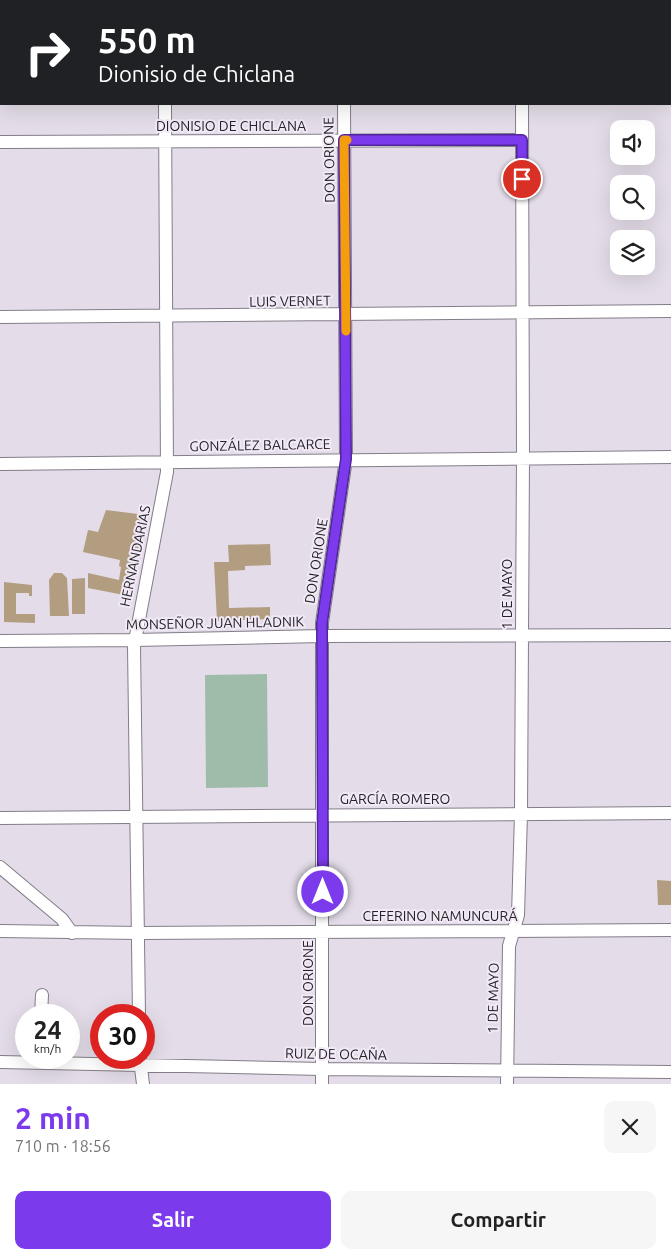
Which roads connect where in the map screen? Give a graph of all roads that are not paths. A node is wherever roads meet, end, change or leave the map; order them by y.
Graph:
1 (165, 105) edge
2 (344, 105) edge
3 (522, 105) edge
4 (344, 140) junction
5 (522, 140) junction
6 (0, 142) edge
7 (165, 142) junction
8 (671, 312) edge
9 (523, 314) junction
10 (346, 315) junction
11 (0, 317) edge
12 (164, 317) junction
13 (523, 457) junction
14 (671, 457) edge
15 (346, 459) junction
16 (166, 462) junction
17 (0, 464) edge
18 (522, 635) junction
19 (671, 635) edge
20 (322, 636) junction
21 (134, 640) junction
22 (0, 641) edge
23 (671, 813) edge
24 (322, 814) junction
25 (521, 814) junction
26 (135, 815) junction
27 (0, 818) edge
28 (0, 867) edge
29 (671, 930) edge
30 (323, 931) junction
31 (513, 931) junction
32 (0, 932) edge
33 (72, 933) junction
34 (139, 933) junction
35 (42, 994) dead end
36 (42, 1004) edge
37 (139, 1004) edge
38 (15, 1061) edge
39 (0, 1062) edge
40 (155, 1063) edge
41 (141, 1069) edge
42 (322, 1069) junction
43 (507, 1071) junction
44 (671, 1072) edge
45 (143, 1084) edge
46 (322, 1084) edge
47 (507, 1084) edge

1 - 7 street, HERNANDARIAS
2 - 4 street, DON ORIONE
3 - 5 street, 1 DE MAYO
4 - 5 street, DIONISIO DE CHICLANA
4 - 7 street, DIONISIO DE CHICLANA
4 - 10 street, DON ORIONE
5 - 9 street, 1 DE MAYO
6 - 7 street, DIONISIO DE CHICLANA
7 - 12 street, HERNANDARIAS
8 - 9 street, LUIS VERNET
9 - 10 street, LUIS VERNET
9 - 13 street, 1 DE MAYO
10 - 12 street, LUIS VERNET
10 - 15 street, DON ORIONE
11 - 12 street, LUIS VERNET
12 - 16 street, HERNANDARIAS
13 - 14 street, GONZÁLEZ BALCARCE
13 - 15 street, GONZÁLEZ BALCARCE
13 - 18 street, 1 DE MAYO
15 - 16 street, GONZÁLEZ BALCARCE
15 - 20 street, DON ORIONE
16 - 17 street, GONZÁLEZ BALCARCE
16 - 21 street, HERNANDARIAS
18 - 19 street, MONSEÑOR JUAN HLADNIK
18 - 20 street, MONSEÑOR JUAN HLADNIK
18 - 25 street, 1 DE MAYO
20 - 21 street, MONSEÑOR JUAN HLADNIK
20 - 24 street, DON ORIONE
21 - 22 street, MONSEÑOR JUAN HLADNIK
21 - 26 street, HERNANDARIAS
23 - 25 street, GARCÍA ROMERO
24 - 25 street, GARCÍA ROMERO
24 - 26 street, GARCÍA ROMERO
24 - 30 street, DON ORIONE
25 - 31 street, 1 DE MAYO
26 - 27 street, GARCÍA ROMERO
26 - 34 street, HERNANDARIAS
28 - 33 street
29 - 31 street, CEFERINO NAMUNCURÁ
30 - 31 street, CEFERINO NAMUNCURÁ
30 - 34 street, CEFERINO NAMUNCURÁ
30 - 42 street, DON ORIONE
31 - 43 street, 1 DE MAYO
32 - 33 street, CEFERINO NAMUNCURÁ
33 - 34 street, CEFERINO NAMUNCURÁ
34 - 37 street, HERNANDARIAS
35 - 36 street
38 - 39 street, RUIZ DE OCAÑA
40 - 42 street, RUIZ DE OCAÑA
41 - 45 street
42 - 43 street, RUIZ DE OCAÑA
42 - 46 street, DON ORIONE
43 - 44 street, RUIZ DE OCAÑA
43 - 47 street, 1 DE MAYO

